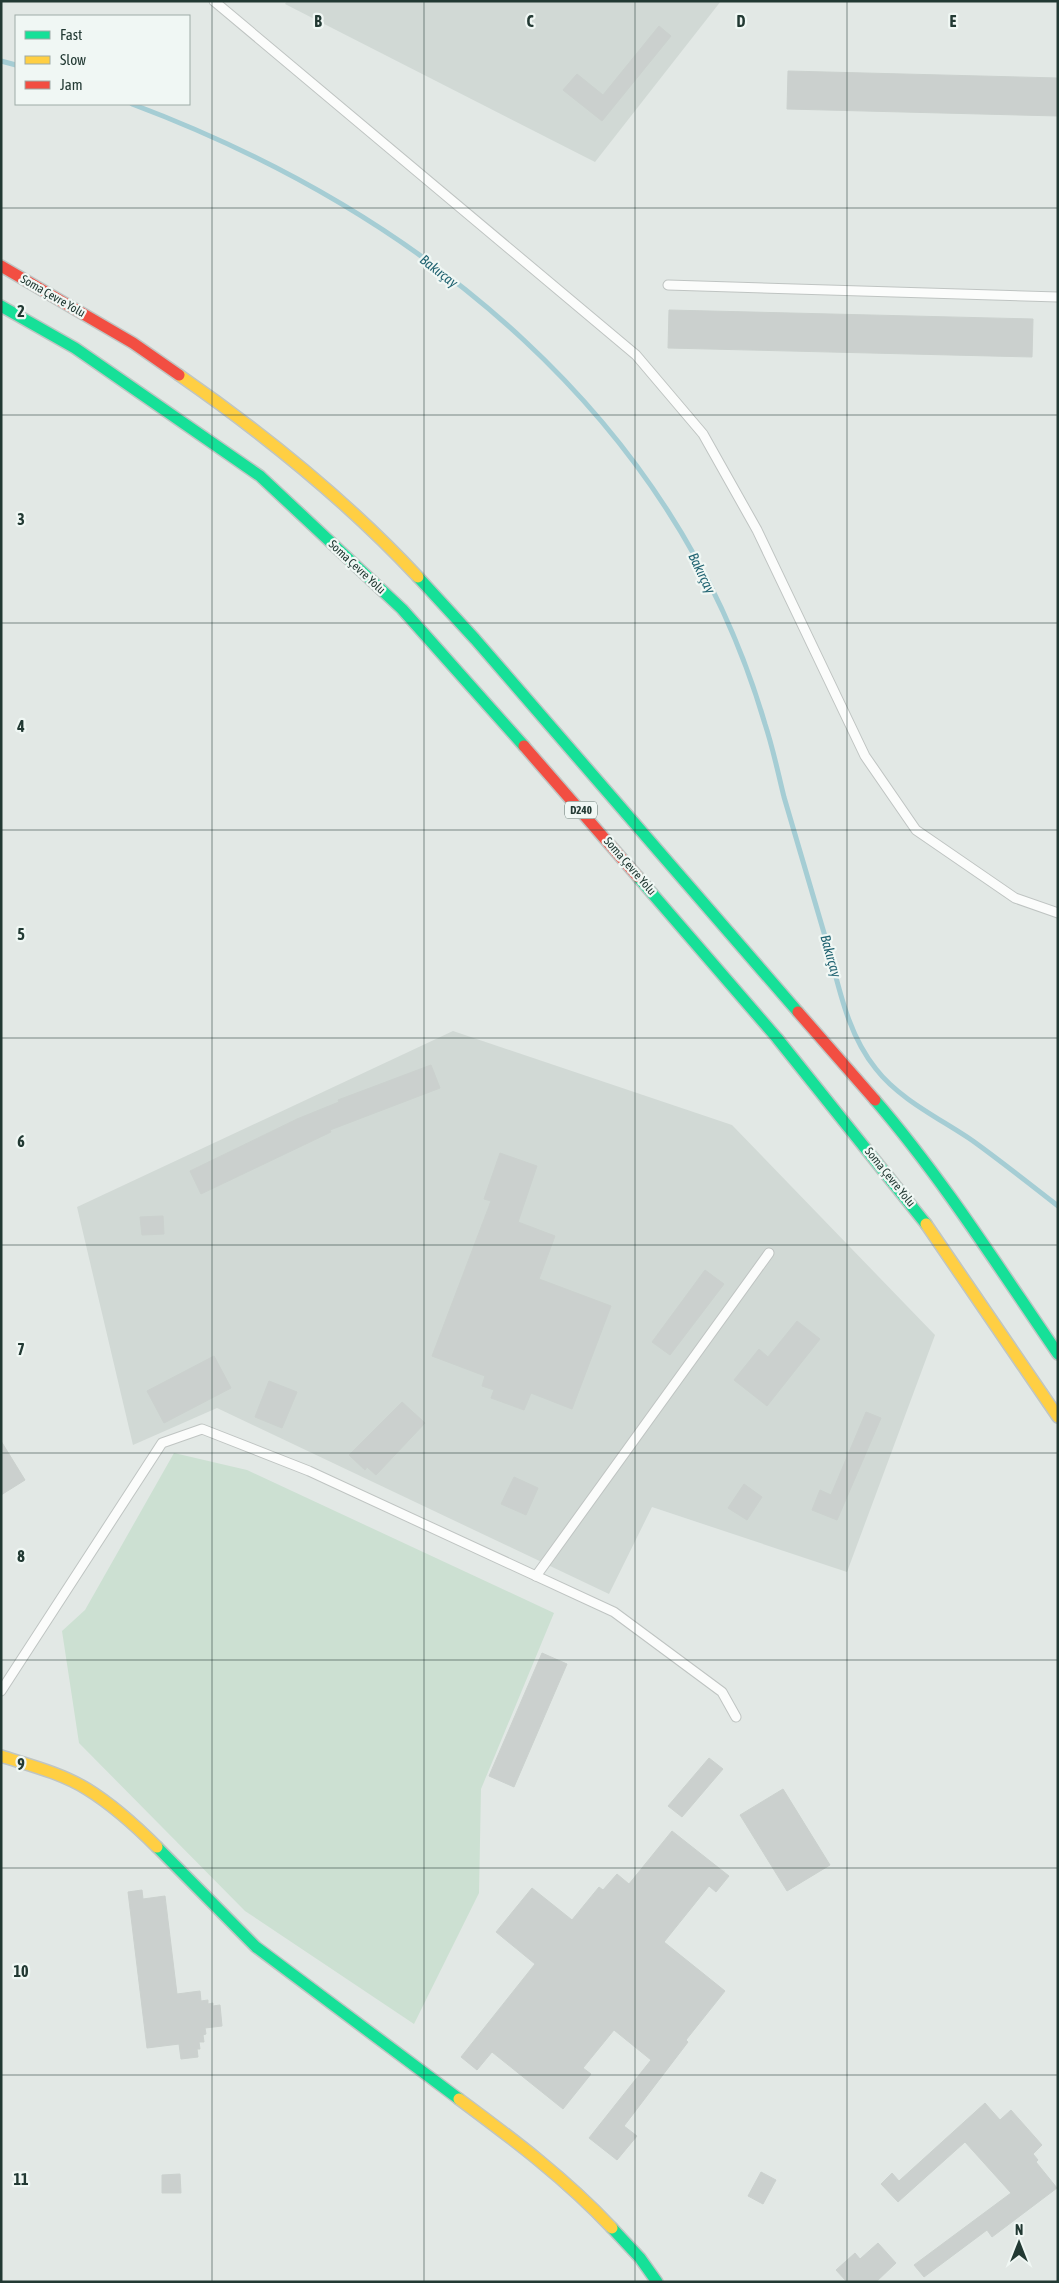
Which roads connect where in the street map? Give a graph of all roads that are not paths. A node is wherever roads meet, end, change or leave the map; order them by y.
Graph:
1 (214, 1) edge
2 (1, 266) edge
3 (668, 285) dead end
4 (1058, 297) edge
5 (1, 306) edge
6 (1058, 913) edge
7 (769, 1253) dead end
8 (1058, 1354) edge
9 (1058, 1417) edge
10 (536, 1576) junction
11 (1, 1692) edge
12 (736, 1717) dead end
13 (1, 1756) edge
14 (656, 2282) edge

1 - 6 lane
2 - 8 main road, Soma Çevre Yolu / D240
3 - 4 lane
5 - 9 main road, Soma Çevre Yolu / D240
7 - 10 lane
10 - 11 lane
10 - 12 lane
13 - 14 main road

